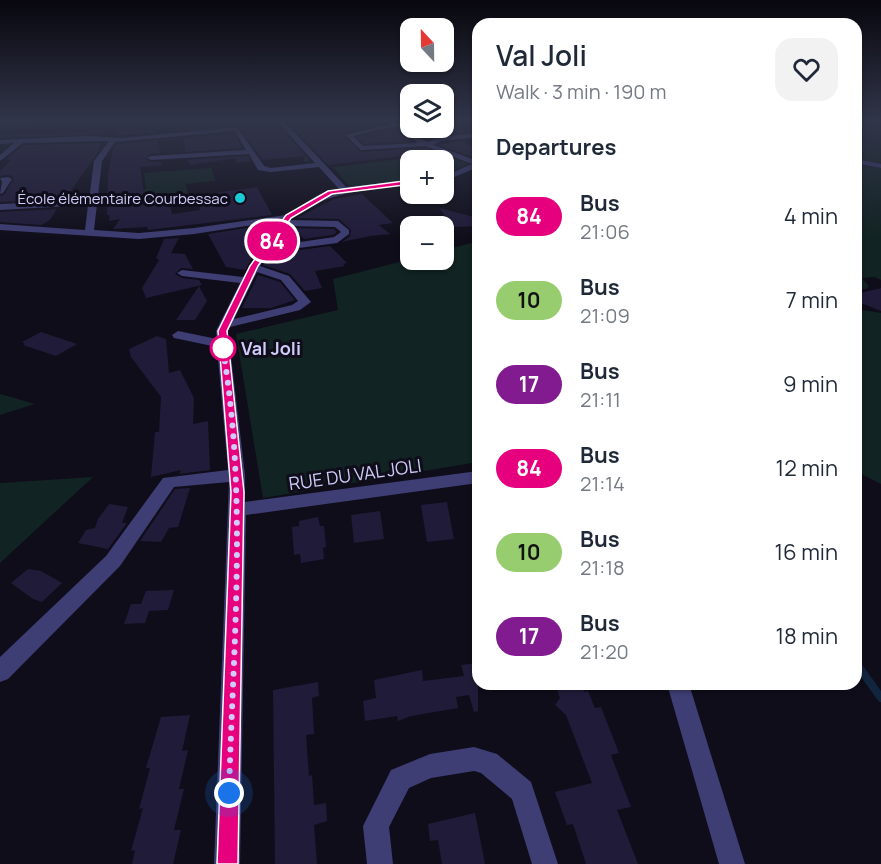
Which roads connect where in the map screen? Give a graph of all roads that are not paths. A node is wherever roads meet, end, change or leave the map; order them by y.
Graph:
1 (98, 160) edge
2 (256, 160) edge
3 (316, 160) edge
4 (862, 162) edge
5 (320, 165) junction
6 (472, 166) edge
7 (881, 166) edge
8 (454, 174) edge
9 (472, 175) edge
10 (454, 177) edge
11 (0, 180) edge
12 (400, 183) edge
13 (0, 190) edge
14 (344, 190) junction
15 (94, 202) junction
16 (0, 207) edge
17 (285, 220) junction
18 (0, 227) edge
19 (89, 234) junction
20 (265, 250) junction
21 (254, 267) junction
22 (182, 273) dead end
23 (247, 281) junction
24 (226, 324) junction
25 (178, 335) dead end
26 (222, 344) junction
27 (237, 475) junction
28 (472, 478) edge
29 (237, 510) junction
30 (0, 672) edge
31 (680, 690) edge
32 (227, 864) edge
33 (380, 864) edge
34 (545, 864) edge
35 (732, 864) edge

1 - 15 street
2 - 5 street
3 - 5 street
4 - 7 street
5 - 14 street
6 - 8 street
9 - 10 street
11 - 13 street
12 - 14 street
14 - 17 street
15 - 16 street
15 - 19 street
17 - 19 street
17 - 20 street
17 - 20 street
18 - 19 street
20 - 21 street
21 - 23 street
21 - 24 street
22 - 23 street
23 - 24 street
24 - 26 street
25 - 26 street
26 - 27 street
27 - 29 street
27 - 30 street
28 - 29 street, RUE DU VAL JOLI
29 - 32 street
31 - 35 street
33 - 34 street

